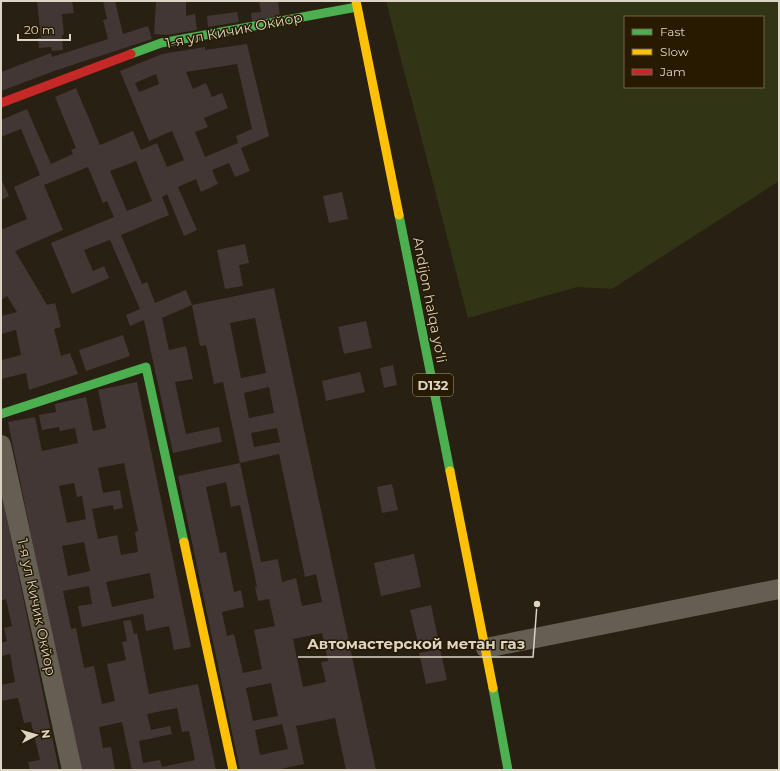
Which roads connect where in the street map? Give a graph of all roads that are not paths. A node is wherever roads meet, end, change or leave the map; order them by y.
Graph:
1 (357, 4) edge
2 (1, 103) edge
3 (1, 414) edge
4 (1, 445) edge
5 (779, 589) edge
6 (486, 648) junction
7 (72, 770) edge
8 (233, 770) edge
9 (508, 770) edge

1 - 2 main road, 1-я ул Кичик Окйор
1 - 6 main road, Andijon halqa yo‘li / D132
3 - 8 main road
4 - 7 street, 1-я ул Кичик Окйор
5 - 6 street
6 - 9 main road, Andijon halqa yo‘li / D132

